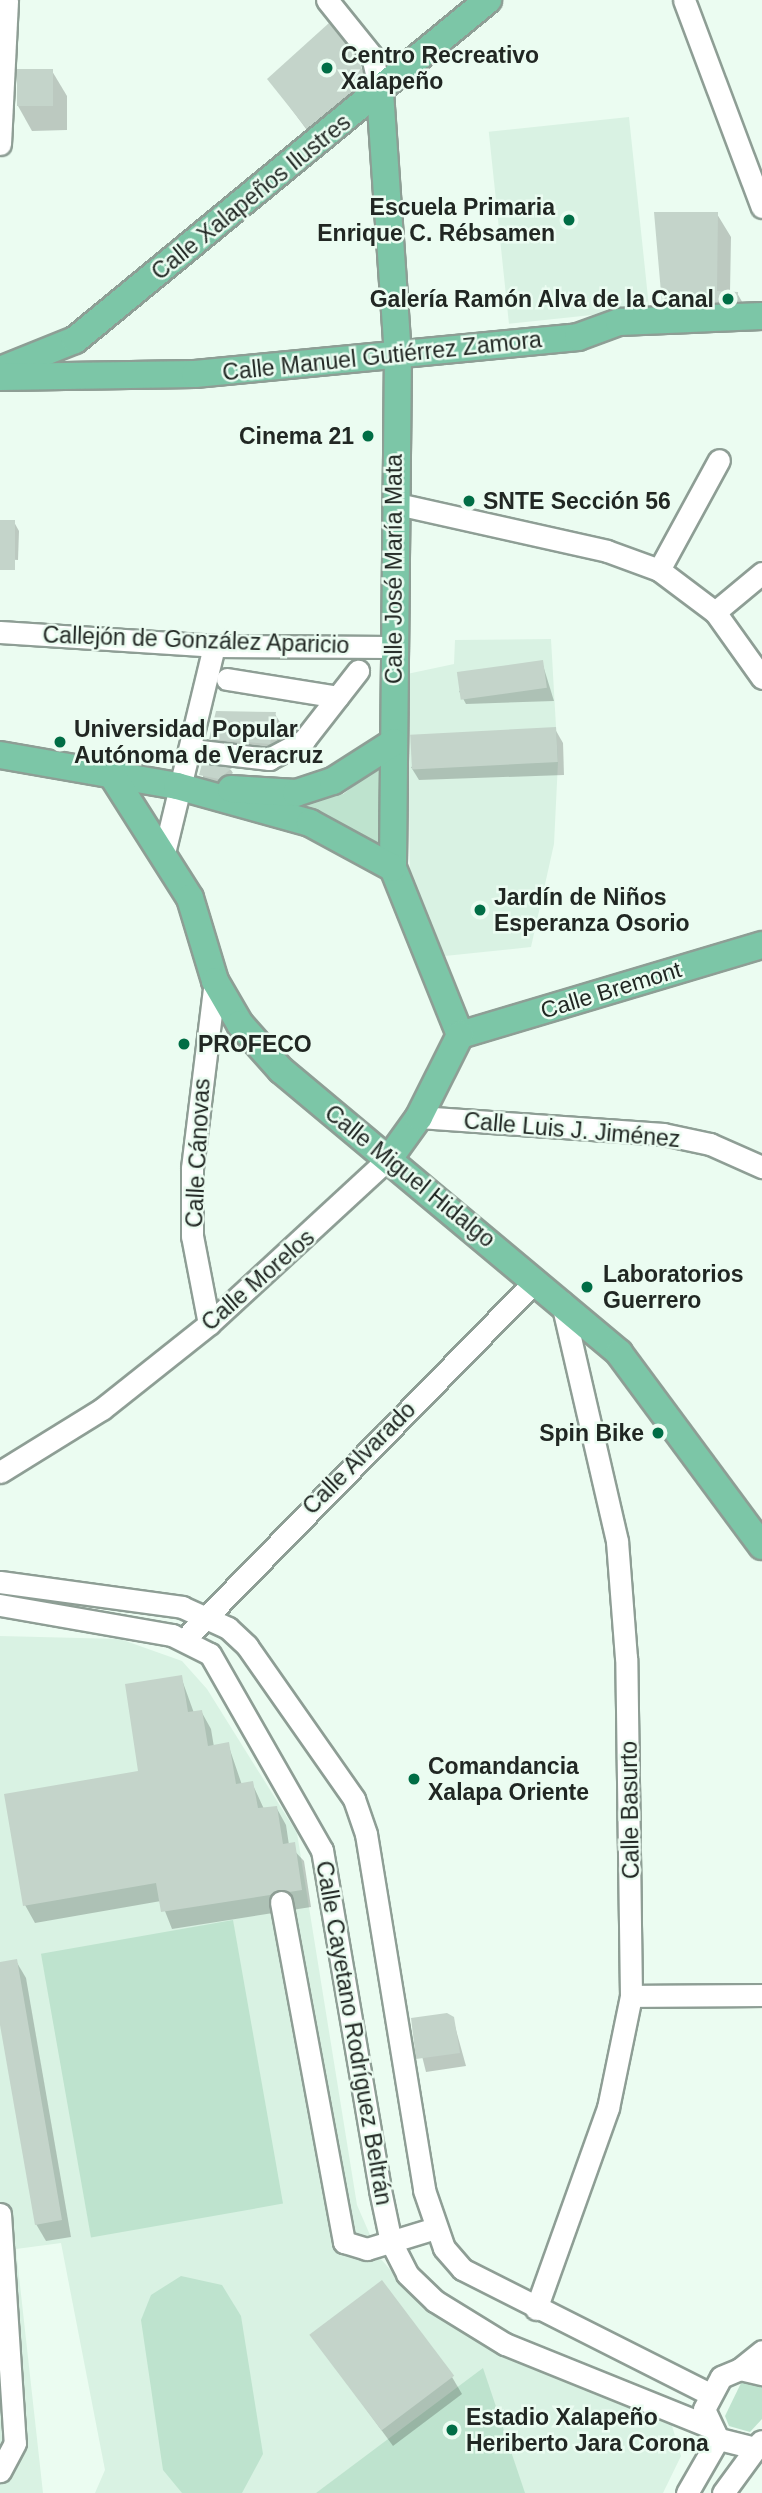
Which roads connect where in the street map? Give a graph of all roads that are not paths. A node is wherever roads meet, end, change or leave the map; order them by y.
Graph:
1 (7, 0) edge
2 (327, 0) edge
3 (488, 0) edge
4 (684, 0) edge
5 (380, 92) junction
6 (1, 103) edge
7 (0, 144) edge
8 (762, 207) edge
9 (762, 316) edge
10 (398, 353) junction
11 (0, 370) edge
12 (0, 377) edge
13 (719, 460) dead end
14 (393, 503) junction
15 (659, 570) junction
16 (762, 573) edge
17 (715, 612) junction
18 (0, 632) edge
19 (214, 646) junction
20 (393, 647) junction
21 (358, 671) dead end
22 (227, 678) dead end
23 (762, 678) edge
24 (338, 697) junction
25 (394, 742) junction
26 (192, 750) junction
27 (0, 755) edge
28 (110, 772) junction
29 (177, 786) junction
30 (164, 853) junction
31 (393, 868) junction
32 (762, 945) edge
33 (215, 981) junction
34 (460, 1035) junction
35 (419, 1117) junction
36 (391, 1156) junction
37 (762, 1167) edge
38 (536, 1280) junction
39 (562, 1302) junction
40 (209, 1324) junction
41 (0, 1472) edge
42 (762, 1546) edge
43 (0, 1582) edge
44 (0, 1605) edge
45 (205, 1615) junction
46 (184, 1639) junction
47 (281, 1902) dead end
48 (762, 1995) edge
49 (631, 1996) junction
50 (0, 2214) edge
51 (432, 2229) junction
52 (391, 2242) junction
53 (536, 2309) junction
54 (762, 2351) edge
55 (740, 2370) junction
56 (762, 2374) edge
57 (708, 2393) junction
58 (713, 2433) junction
59 (758, 2444) edge
60 (0, 2471) edge
61 (687, 2493) edge
62 (723, 2493) edge

1 - 6 street
2 - 5 street
3 - 5 main road, Calle Xalapeños Ilustres
4 - 8 street
5 - 10 main road, Calle José María Mata
5 - 11 main road, Calle Xalapeños Ilustres
6 - 7 street
9 - 10 main road, Calle Manuel Gutiérrez Zamora
10 - 12 main road, Calle Manuel Gutiérrez Zamora
10 - 14 main road, Calle José María Mata
13 - 15 street
14 - 15 street
14 - 20 main road, Calle José María Mata
15 - 17 street
16 - 17 street
17 - 23 street
18 - 19 street, Callejón de González Aparicio
19 - 20 street, Callejón de González Aparicio
19 - 26 street
20 - 25 main road, Calle José María Mata
21 - 24 street
22 - 24 street
24 - 26 street
25 - 29 main road
25 - 31 main road, Calle José María Mata
26 - 29 street
27 - 28 main road
28 - 29 main road
28 - 30 main road, Calle Miguel Hidalgo
29 - 30 street
29 - 31 main road
30 - 33 main road, Calle Miguel Hidalgo
31 - 34 main road, Calle José María Mata
32 - 34 main road, Calle Bremont
33 - 36 main road, Calle Miguel Hidalgo
33 - 40 street, Calle Cánovas
34 - 35 main road, Calle Morelos
35 - 36 main road, Calle Morelos
35 - 37 street, Calle Luis J. Jiménez
36 - 38 main road, Calle Miguel Hidalgo
36 - 40 street, Calle Morelos
38 - 39 main road, Calle Miguel Hidalgo
38 - 45 street, Calle Alvarado
39 - 42 main road, Calle Miguel Hidalgo
39 - 49 street, Calle Basurto
40 - 41 street, Calle Morelos
43 - 45 street, Calle Cayetano Rodríguez Beltrán
44 - 46 street, Calle Cayetano Rodríguez Beltrán
45 - 46 street, Calle Alvarado
45 - 51 street, Calle Cayetano Rodríguez Beltrán
46 - 52 street, Calle Cayetano Rodríguez Beltrán
47 - 52 street
48 - 49 street
49 - 53 street, Calle Basurto
50 - 60 street
51 - 52 street
51 - 53 street, Calle Cayetano Rodríguez Beltrán
52 - 58 street, Calle Cayetano Rodríguez Beltrán
53 - 57 street, Calle Cayetano Rodríguez Beltrán
54 - 55 street
55 - 56 street
55 - 57 street
57 - 58 street
58 - 59 street, Calle Cayetano Rodríguez Beltrán
58 - 61 street
59 - 62 street

